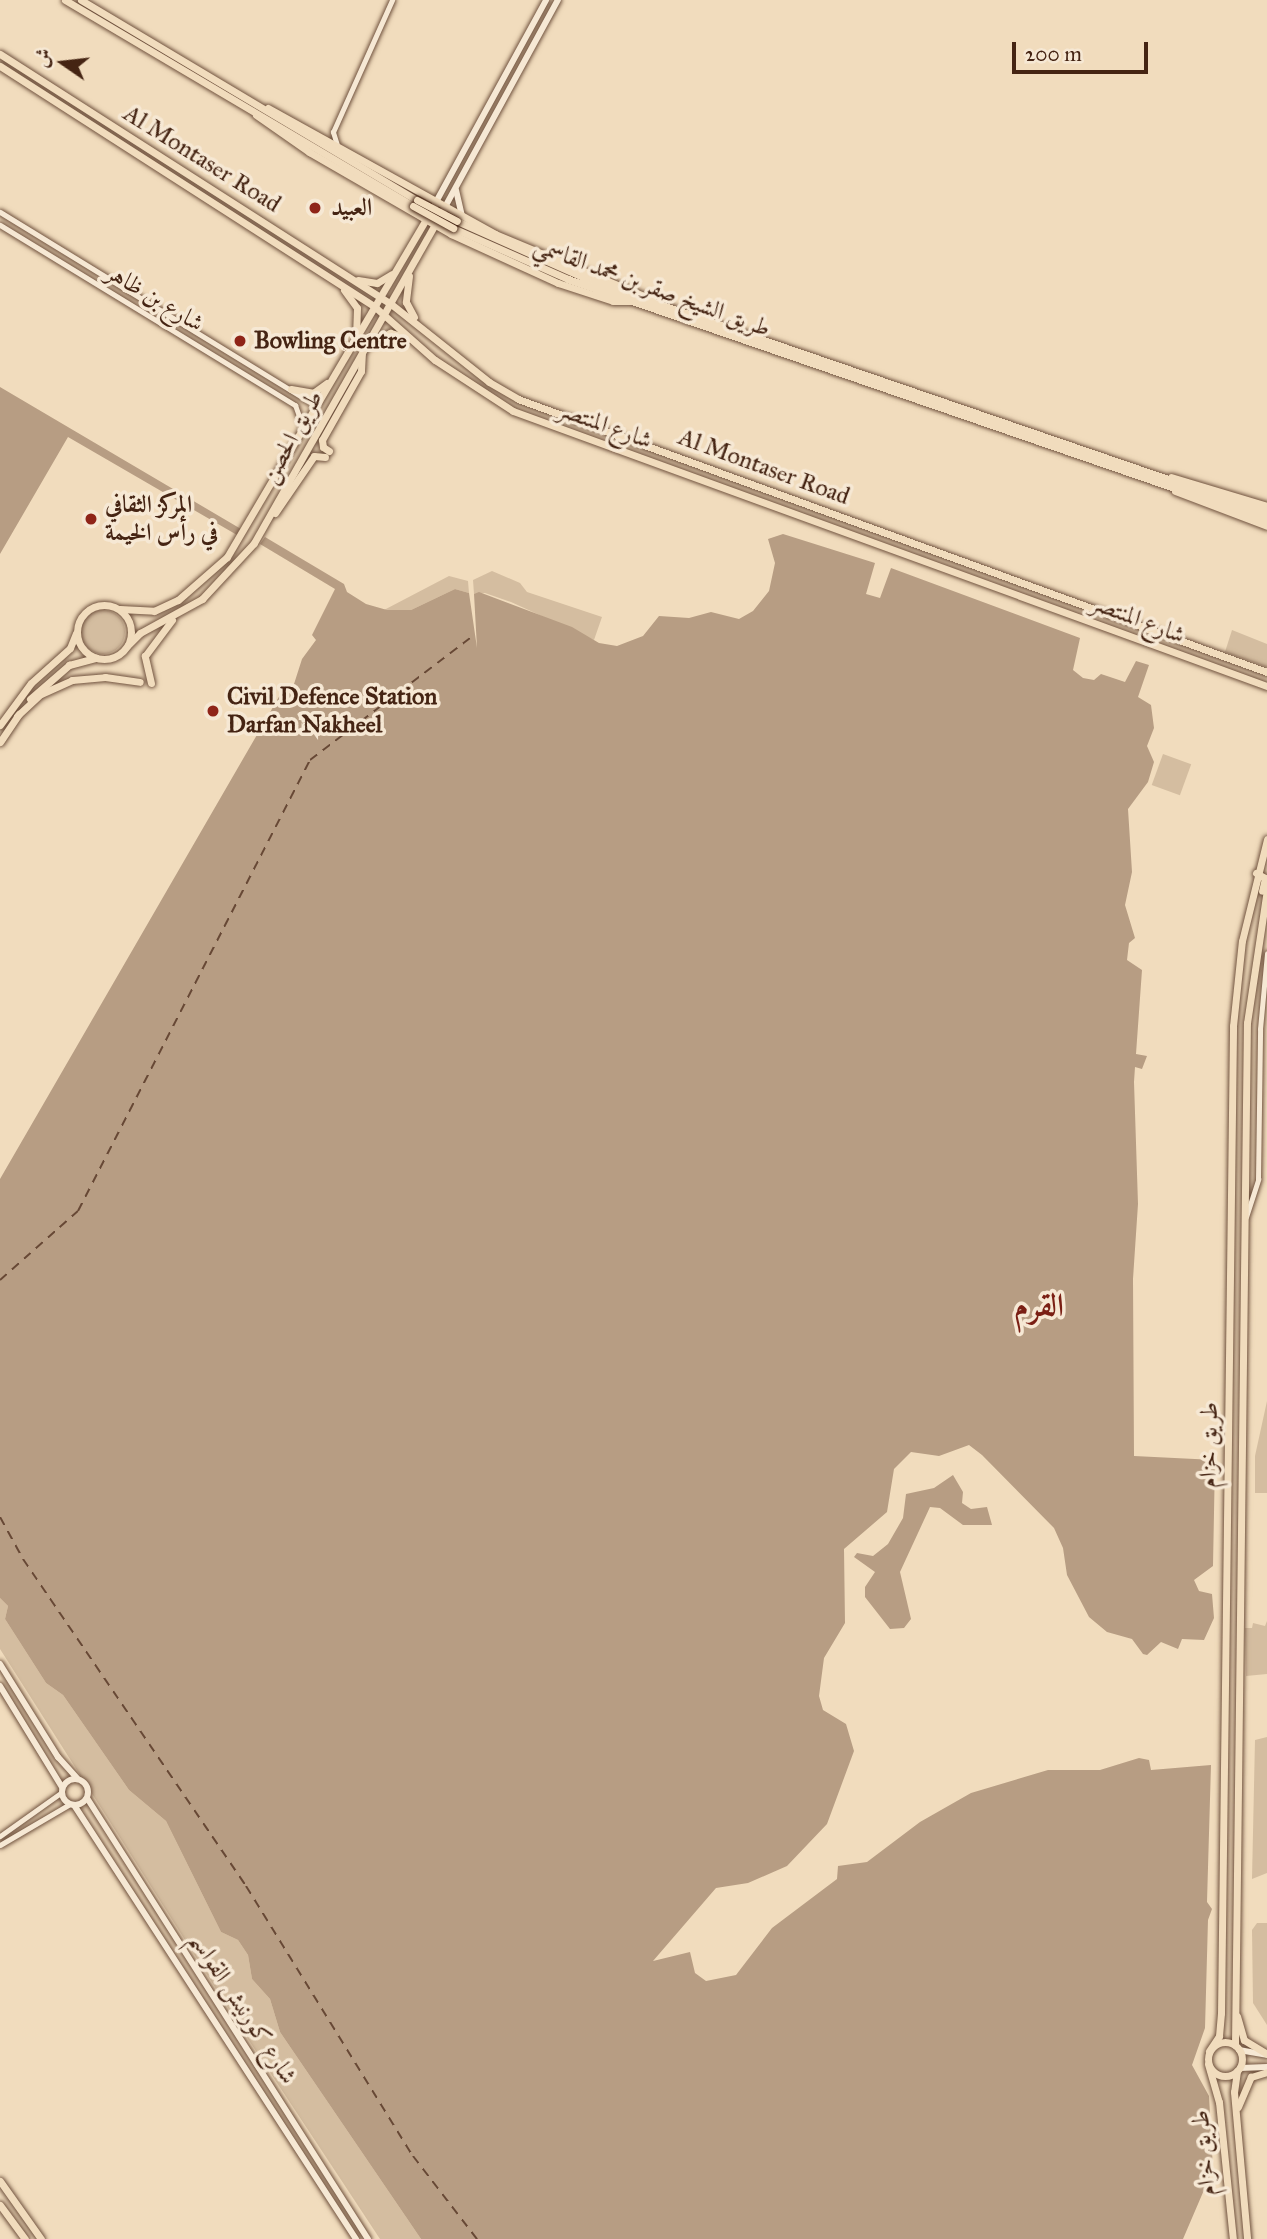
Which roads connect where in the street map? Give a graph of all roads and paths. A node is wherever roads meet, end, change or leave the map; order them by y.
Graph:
1 (65, 0) edge
2 (81, 0) edge
3 (392, 0) edge
4 (546, 0) edge
5 (558, 0) edge
6 (0, 54) edge
7 (0, 66) edge
8 (260, 104) junction
9 (333, 132) junction
10 (323, 137) junction
11 (337, 145) junction
12 (446, 184) junction
13 (456, 188) junction
14 (436, 202) junction
15 (415, 203) junction
16 (445, 207) junction
17 (0, 212) edge
18 (426, 220) junction
19 (0, 225) edge
20 (435, 225) junction
21 (456, 225) junction
22 (418, 233) junction
23 (425, 243) junction
24 (410, 270) junction
25 (396, 271) junction
26 (353, 279) junction
27 (340, 284) junction
28 (380, 297) junction
29 (391, 304) junction
30 (375, 307) junction
31 (384, 314) junction
32 (434, 338) junction
33 (195, 343) junction
34 (215, 343) junction
35 (352, 346) junction
36 (364, 349) junction
37 (427, 349) junction
38 (337, 372) junction
39 (291, 389) junction
40 (317, 406) junction
41 (540, 409) junction
42 (513, 411) junction
43 (298, 439) junction
44 (1167, 476) junction
45 (291, 478) junction
46 (1161, 484) junction
47 (1267, 506) edge
48 (1267, 513) edge
49 (1267, 520) edge
50 (267, 521) junction
51 (1267, 526) edge
52 (120, 609) junction
53 (175, 617) junction
54 (76, 632) junction
55 (128, 645) junction
56 (96, 659) junction
57 (1267, 672) edge
58 (1234, 674) junction
59 (140, 682) dead end
60 (151, 682) dead end
61 (1267, 686) edge
62 (1267, 692) edge
63 (17, 716) junction
64 (0, 725) edge
65 (0, 743) edge
66 (1267, 839) edge
67 (1256, 873) junction
68 (1267, 889) edge
69 (1261, 909) junction
70 (1267, 953) edge
71 (1260, 1029) junction
72 (1267, 1035) edge
73 (1267, 1042) edge
74 (1260, 1049) junction
75 (1245, 1220) junction
76 (0, 1664) edge
77 (0, 1686) edge
78 (77, 1779) junction
79 (62, 1790) junction
80 (86, 1798) junction
81 (72, 1805) junction
82 (0, 1836) edge
83 (0, 1845) edge
84 (1234, 1997) junction
85 (1237, 2048) junction
86 (1209, 2052) junction
87 (1267, 2054) edge
88 (1209, 2064) junction
89 (1238, 2069) junction
90 (1267, 2070) edge
91 (1236, 2133) junction
92 (0, 2181) edge
93 (0, 2205) edge
94 (346, 2205) junction
95 (357, 2211) dead end
96 (33, 2227) junction
97 (23, 2236) edge
98 (41, 2239) edge
99 (356, 2239) edge
100 (368, 2239) edge
101 (1233, 2239) edge
102 (1247, 2239) edge

1 - 15 main road, طريق الشيخ صقر بن محمد القاسمي
2 - 8 main road, طريق الشيخ صقر بن محمد القاسمي
3 - 9 street
4 - 12 main road
5 - 13 main road
6 - 26 main road, Al Montaser Road
7 - 27 main road, شارع المنتصر
8 - 10 main road
8 - 15 main road, طريق الشيخ صقر بن محمد القاسمي
9 - 10 street
9 - 11 street
10 - 11 main road
11 - 15 main road
12 - 14 main road
12 - 15 main road
13 - 16 main road
13 - 21 main road
14 - 15 main road
14 - 16 main road
14 - 18 main road, طريق الحصن
15 - 18 main road
15 - 21 main road, طريق الشيخ صقر بن محمد القاسمي, bridge
15 - 22 main road
16 - 20 main road, طريق الحصن
16 - 21 main road
17 - 34 street, شارع بن ظاهر
18 - 20 main road
18 - 22 main road, طريق الحصن
19 - 33 street, شارع بن ظاهر
20 - 21 main road
20 - 23 main road, طريق الحصن
21 - 23 main road
21 - 44 main road, طريق الشيخ صقر بن محمد القاسمي
21 - 46 main road, طريق الشيخ صقر بن محمد القاسمي
22 - 25 main road, طريق الحصن
23 - 24 main road, طريق الحصن
24 - 29 main road, طريق الحصن
24 - 32 main road
25 - 26 main road
25 - 28 main road, طريق الحصن
26 - 28 main road, Al Montaser Road
27 - 30 main road, شارع المنتصر
27 - 35 main road
28 - 29 main road, Al Montaser Road
28 - 30 main road, طريق الحصن
29 - 31 main road, طريق الحصن
29 - 32 main road, Al Montaser Road
30 - 31 main road, شارع المنتصر
30 - 35 main road, طريق الحصن
31 - 36 main road, طريق الحصن
31 - 37 main road, شارع المنتصر
32 - 41 main road, Al Montaser Road
33 - 34 street
33 - 43 street, شارع بن ظاهر
34 - 39 street, شارع بن ظاهر
35 - 38 main road, طريق الحصن
36 - 37 main road
36 - 45 main road, طريق الحصن
36 - 50 main road
37 - 42 main road, شارع المنتصر
38 - 39 main road
38 - 40 main road, طريق الحصن
39 - 40 street, شارع بن ظاهر
40 - 43 main road, طريق الحصن
40 - 45 main road
41 - 42 main road
41 - 57 main road, Al Montaser Road
42 - 58 main road, شارع المنتصر
43 - 52 main road, طريق الحصن
44 - 47 main road
44 - 48 main road, طريق الشيخ صقر بن محمد القاسمي
45 - 50 main road, طريق الحصن
46 - 49 main road, طريق الشيخ صقر بن محمد القاسمي
46 - 51 main road
50 - 53 main road, طريق الحصن
52 - 54 main road
52 - 55 main road
53 - 55 main road, طريق الحصن
53 - 60 main road
54 - 56 main road
54 - 64 main road
55 - 56 main road
56 - 63 main road
58 - 61 main road, شارع المنتصر
58 - 62 main road
59 - 63 main road
63 - 65 main road
66 - 67 main road, طريق خزام
67 - 69 main road
67 - 86 main road, طريق خزام
68 - 69 main road, طريق خزام
69 - 75 main road, طريق خزام
70 - 71 street
71 - 72 street
71 - 74 street
73 - 74 street
74 - 75 street
75 - 84 main road, طريق خزام
76 - 78 main road
77 - 79 main road
78 - 79 main road
78 - 80 main road, شارع كورنيش القواسم
79 - 81 main road, شارع كورنيش القواسم
79 - 82 street
80 - 81 main road
80 - 94 main road, شارع كورنيش القواسم
81 - 83 street
81 - 99 main road, شارع كورنيش القواسم
84 - 85 main road, طريق خزام
84 - 87 main road
85 - 86 main road
85 - 87 main road
85 - 89 main road
86 - 88 main road
88 - 89 main road
88 - 101 main road, طريق خزام
89 - 90 main road
89 - 91 main road, طريق خزام
90 - 91 main road
91 - 102 main road, طريق خزام
92 - 96 main road
93 - 97 main road
94 - 95 main road
94 - 100 main road, شارع كورنيش القواسم
96 - 97 main road
96 - 98 main road

